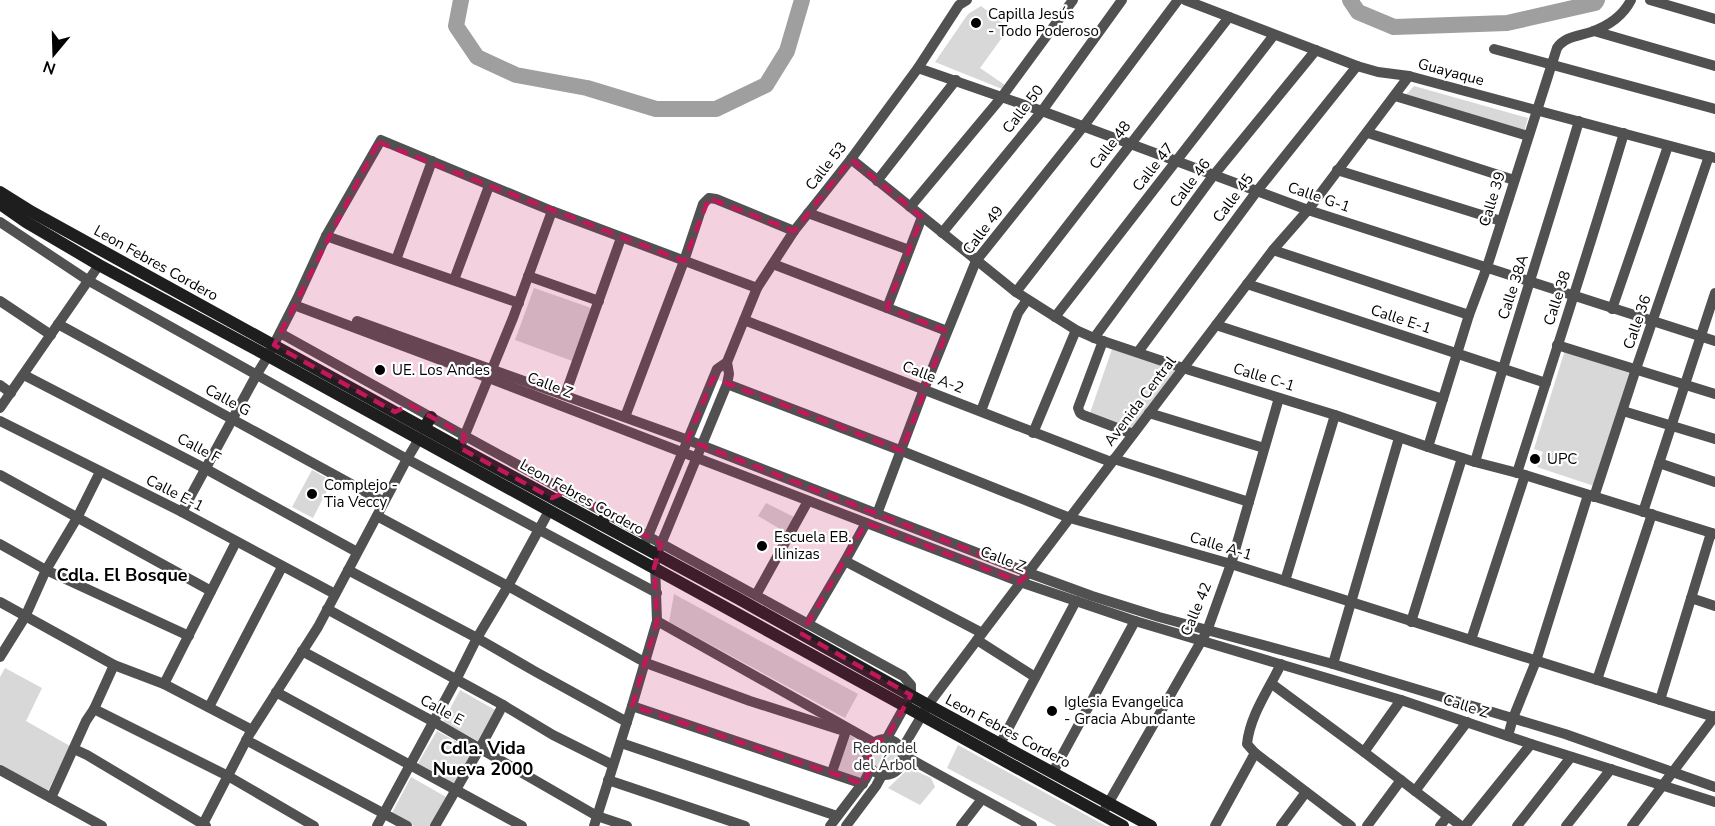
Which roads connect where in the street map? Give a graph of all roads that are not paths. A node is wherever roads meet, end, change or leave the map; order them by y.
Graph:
1 (967, 0) edge
2 (1073, 0) edge
3 (1122, 0) edge
4 (1178, 0) edge
5 (1185, 0) edge
6 (1631, 0) edge
7 (1650, 0) edge
8 (1210, 4) edge
9 (1229, 18) junction
10 (1715, 19) edge
11 (1594, 31) junction
12 (1274, 35) junction
13 (1494, 49) dead end
14 (1316, 50) junction
15 (1551, 64) junction
16 (1357, 66) junction
17 (1715, 66) edge
18 (918, 68) junction
19 (1409, 76) junction
20 (956, 80) junction
21 (1395, 96) junction
22 (1000, 98) junction
23 (1715, 109) edge
24 (1042, 111) junction
25 (1536, 111) junction
26 (1579, 121) junction
27 (1083, 127) junction
28 (1368, 133) junction
29 (1624, 133) junction
30 (1528, 136) junction
31 (1130, 144) junction
32 (1668, 146) junction
33 (1712, 157) edge
34 (851, 159) junction
35 (432, 161) junction
36 (1176, 162) junction
37 (1337, 170) junction
38 (1213, 176) junction
39 (1514, 180) junction
40 (877, 181) junction
41 (489, 186) junction
42 (1257, 191) junction
43 (2, 200) edge
44 (910, 207) junction
45 (1308, 210) junction
46 (552, 211) junction
47 (808, 213) junction
48 (922, 217) junction
49 (1502, 221) junction
50 (0, 222) edge
51 (794, 231) junction
52 (942, 233) junction
53 (326, 236) junction
54 (621, 238) junction
55 (909, 249) junction
56 (1273, 250) junction
57 (396, 260) junction
58 (684, 261) junction
59 (976, 261) junction
60 (773, 264) junction
61 (99, 265) junction
62 (1487, 267) junction
63 (528, 276) junction
64 (454, 280) junction
65 (89, 281) junction
66 (1531, 281) junction
67 (1247, 284) junction
68 (757, 288) junction
69 (1016, 292) junction
70 (1715, 293) edge
71 (1574, 296) junction
72 (1027, 300) junction
73 (0, 301) edge
74 (599, 301) junction
75 (296, 302) junction
76 (519, 303) junction
77 (887, 308) junction
78 (1612, 309) junction
79 (1469, 315) junction
80 (1054, 317) junction
81 (744, 320) junction
82 (1652, 322) junction
83 (58, 324) junction
84 (1216, 324) junction
85 (1076, 330) junction
86 (947, 331) junction
87 (51, 335) junction
88 (1701, 336) junction
89 (1098, 339) junction
90 (1715, 341) edge
91 (274, 345) junction
92 (1557, 345) junction
93 (1138, 352) junction
94 (1457, 354) junction
95 (727, 362) junction
96 (1184, 368) junction
97 (1502, 369) junction
98 (1636, 369) junction
99 (257, 374) junction
100 (491, 374) junction
101 (24, 375) junction
102 (1546, 383) junction
103 (727, 384) junction
104 (1684, 384) junction
105 (0, 385) edge
106 (924, 389) junction
107 (11, 393) junction
108 (1715, 394) edge
109 (565, 395) junction
110 (1279, 398) junction
111 (1443, 399) junction
112 (410, 405) junction
113 (0, 408) edge
114 (981, 411) junction
115 (1623, 411) junction
116 (395, 412) junction
117 (1149, 413) junction
118 (1335, 415) junction
119 (625, 417) junction
120 (232, 419) junction
121 (0, 421) edge
122 (1670, 426) junction
123 (425, 428) junction
124 (1033, 433) junction
125 (1133, 434) junction
126 (1399, 438) junction
127 (1715, 439) edge
128 (688, 440) junction
129 (701, 445) junction
130 (1428, 447) junction
131 (460, 448) junction
132 (1264, 448) junction
133 (902, 450) junction
134 (683, 452) junction
135 (696, 458) junction
136 (1462, 458) junction
137 (407, 459) junction
138 (1113, 461) junction
139 (1475, 462) junction
140 (1659, 464) junction
141 (206, 469) junction
142 (100, 472) junction
143 (1521, 474) junction
144 (0, 475) edge
145 (1715, 482) edge
146 (566, 492) junction
147 (1591, 496) junction
148 (552, 498) junction
149 (808, 501) junction
150 (384, 502) junction
151 (1248, 502) junction
152 (549, 511) junction
153 (182, 512) junction
154 (1647, 513) junction
155 (877, 514) junction
156 (377, 516) junction
157 (77, 518) junction
158 (1070, 518) junction
159 (604, 519) junction
160 (866, 523) junction
161 (539, 530) junction
162 (1713, 534) edge
163 (236, 542) junction
164 (0, 544) edge
165 (642, 547) junction
166 (659, 549) junction
167 (357, 552) junction
168 (845, 561) junction
169 (1231, 564) junction
170 (282, 567) junction
171 (654, 568) junction
172 (46, 570) junction
173 (348, 570) junction
174 (1029, 573) junction
175 (1020, 582) junction
176 (1285, 582) junction
177 (508, 586) junction
178 (211, 591) junction
179 (657, 593) junction
180 (335, 594) junction
181 (748, 595) junction
182 (1691, 598) junction
183 (1076, 601) junction
184 (0, 602) edge
185 (1352, 604) junction
186 (1715, 606) edge
187 (327, 609) junction
188 (25, 617) junction
189 (789, 620) junction
190 (657, 621) junction
191 (1136, 621) junction
192 (1412, 621) junction
193 (808, 624) junction
194 (1207, 631) junction
195 (189, 636) junction
196 (979, 636) junction
197 (477, 638) junction
198 (1471, 640) junction
199 (826, 641) junction
200 (1200, 641) junction
201 (303, 651) junction
202 (0, 655) edge
203 (1536, 661) junction
204 (645, 663) junction
205 (1281, 664) junction
206 (1333, 664) junction
207 (114, 665) junction
208 (1035, 677) junction
209 (456, 680) junction
210 (1597, 680) junction
211 (164, 684) junction
212 (1272, 684) junction
213 (276, 692) junction
214 (908, 700) junction
215 (1401, 700) junction
216 (1660, 700) junction
217 (502, 705) junction
218 (632, 706) junction
219 (209, 708) junction
220 (94, 709) junction
221 (925, 710) junction
222 (1715, 717) edge
223 (1513, 718) junction
224 (434, 722) junction
225 (627, 722) junction
226 (1467, 722) junction
227 (252, 730) junction
228 (1508, 736) junction
229 (887, 738) junction
230 (246, 740) junction
231 (873, 742) junction
232 (621, 743) junction
233 (1000, 744) junction
234 (1531, 744) junction
235 (480, 748) junction
236 (74, 749) junction
237 (903, 752) junction
238 (1364, 752) junction
239 (1255, 753) junction
240 (1570, 757) junction
241 (410, 765) junction
242 (614, 765) junction
243 (871, 769) junction
244 (1611, 769) junction
245 (0, 770) edge
246 (832, 772) junction
247 (1053, 772) junction
248 (1674, 773) junction
249 (882, 775) junction
250 (228, 776) junction
251 (608, 780) junction
252 (1401, 780) junction
253 (863, 784) junction
254 (1663, 787) junction
255 (1715, 787) edge
256 (456, 790) junction
257 (1415, 791) junction
258 (1306, 792) junction
259 (51, 798) junction
260 (982, 799) junction
261 (1715, 802) edge
262 (1105, 809) junction
263 (384, 814) junction
264 (837, 816) junction
265 (1448, 816) junction
266 (596, 821) edge
267 (1016, 822) edge
268 (204, 825) edge
269 (102, 826) edge
270 (314, 826) edge
271 (377, 826) edge
272 (407, 826) edge
273 (435, 826) edge
274 (522, 826) edge
275 (627, 826) edge
276 (745, 826) edge
277 (830, 826) edge
278 (846, 826) edge
279 (961, 826) edge
280 (1032, 826) edge
281 (1123, 826) edge
282 (1151, 826) edge
283 (1215, 826) edge
284 (1281, 826) edge
285 (1351, 826) edge
286 (1367, 826) edge
287 (1440, 826) edge
288 (1463, 826) edge
289 (1517, 826) edge
290 (1566, 826) edge
291 (1632, 826) edge

1 - 18 street, Calle 53
2 - 22 street
3 - 24 street, Calle 50
4 - 27 street, Calle 49
5 - 8 street, Guayaque
6 - 11 street, Calle 39
7 - 10 street
8 - 9 street, Guayaque
9 - 12 street, Guayaque
9 - 31 street, Calle 48
11 - 15 street, Calle 39
11 - 17 street
12 - 14 street, Guayaque
12 - 36 street, Calle 47
13 - 15 street
14 - 16 street, Guayaque
14 - 38 street, Calle 46
15 - 23 street
15 - 25 street, Calle 39
16 - 19 street, Guayaque
16 - 42 street, Calle 45
18 - 20 street, Calle G-1
18 - 34 street, Calle 53
19 - 21 street, Avenida Central
19 - 25 street, Guayaque
20 - 22 street, Calle G-1
20 - 40 street
21 - 28 street, Avenida Central
21 - 30 street
22 - 24 street, Calle G-1
22 - 44 street
24 - 27 street, Calle G-1
24 - 52 street, Calle 50
25 - 26 street, Guayaque
25 - 30 street, Calle 39
26 - 29 street, Guayaque
26 - 66 street, Calle 38A
27 - 31 street, Calle G-1
27 - 59 street, Calle 49
28 - 37 street, Avenida Central
28 - 39 street
29 - 32 street, Guayaque
29 - 71 street, Calle 38
30 - 39 street, Calle 39
31 - 36 street, Calle G-1
31 - 69 street, Calle 48
32 - 33 street, Guayaque
32 - 78 street
33 - 82 street, Calle 36
34 - 40 street, Calle C-1
34 - 47 street, Calle 53
35 - 41 street
35 - 53 street
35 - 57 street
36 - 38 street, Calle G-1
36 - 80 street, Calle 47
37 - 45 street, Avenida Central
37 - 49 street
38 - 42 street, Calle G-1
38 - 89 street, Calle 46
39 - 49 street, Calle 39
40 - 44 street, Calle C-1
41 - 46 street
41 - 64 street
42 - 45 street, Calle G-1
42 - 93 street, Calle 45
43 - 61 street, Leon Febres Cordero
43 - 91 street, Leon Febres Cordero
44 - 48 street, Calle C-1
45 - 56 street, Avenida Central
45 - 62 street, Calle G-1
46 - 54 street
46 - 63 street
47 - 51 street, Calle 53
47 - 55 street
48 - 52 street, Calle C-1
48 - 55 street
49 - 62 street, Calle 39
50 - 65 street
51 - 58 street
51 - 60 street, Calle 53
52 - 59 street, Calle C-1
53 - 57 street
53 - 75 street
54 - 58 street
54 - 74 street
55 - 77 street
56 - 67 street, Avenida Central
56 - 79 street
57 - 64 street
58 - 68 street
58 - 119 street
59 - 69 street, Calle C-1
59 - 86 street, Calle 49
60 - 68 street, Calle 53
60 - 77 street
61 - 65 street
61 - 91 street, Leon Febres Cordero
62 - 66 street, Calle G-1
62 - 79 street, Calle 39
63 - 74 street
63 - 76 street
64 - 76 street
65 - 83 street
65 - 99 street
66 - 71 street, Calle G-1
66 - 97 street, Calle 38A
67 - 84 street, Avenida Central
67 - 94 street, Calle E-1
68 - 81 street, Calle 53
69 - 72 street, Calle C-1
70 - 88 street
71 - 78 street, Calle G-1
71 - 92 street, Calle 38
72 - 80 street, Calle C-1
72 - 114 street
73 - 87 street
74 - 109 street
75 - 91 street
75 - 100 street, Calle Z
76 - 100 street
77 - 86 street
78 - 82 street, Calle G-1
79 - 94 street, Calle 39
80 - 85 street, Calle C-1
81 - 95 street, Calle 53
81 - 106 street, Calle A-2
82 - 88 street, Calle G-1
82 - 98 street, Calle 36
83 - 87 street
83 - 120 street, Calle G
84 - 96 street, Avenida Central
84 - 111 street
85 - 89 street, Calle C-1
85 - 124 street
86 - 106 street, Calle 49
87 - 101 street
88 - 90 street, Calle G-1
88 - 104 street
89 - 93 street, Calle C-1
89 - 125 street, Calle 46
91 - 99 street
91 - 112 street
91 - 116 street, Leon Febres Cordero
91 - 123 street, Leon Febres Cordero
92 - 98 street
92 - 102 street, Calle 38
93 - 96 street, Calle C-1
94 - 97 street, Calle E-1
94 - 111 street, Calle 39
95 - 103 street, Calle 53
95 - 128 street, Calle 53
96 - 110 street, Calle C-1
96 - 117 street, Avenida Central
97 - 102 street, Calle E-1
97 - 139 street, Calle 38A
98 - 104 street
98 - 115 street, Calle 36
99 - 120 street
99 - 137 street
100 - 109 street, Calle Z
100 - 131 street
100 - 134 street, Calle Z
101 - 107 street
101 - 141 street, Calle F
102 - 143 street, Calle 38
103 - 129 street, Calle 53
103 - 133 street, Calle A-1
104 - 108 street
104 - 122 street
105 - 107 street
106 - 114 street, Calle A-2
106 - 133 street, Calle 49
107 - 113 street
109 - 119 street, Calle Z
110 - 118 street, Calle C-1
110 - 132 street, Calle 42
111 - 130 street, Calle 39
112 - 116 street
112 - 123 street
114 - 124 street, Calle A-2
115 - 122 street
115 - 147 street, Calle 36
116 - 123 street, Leon Febres Cordero
117 - 125 street, Avenida Central
117 - 132 street
118 - 126 street, Calle C-1
118 - 176 street
119 - 128 street, Calle Z
120 - 141 street
120 - 150 street, Calle G
121 - 142 street, Calle E-1
122 - 127 street
122 - 140 street
123 - 131 street, Leon Febres Cordero
123 - 137 street
124 - 138 street, Calle A-2
125 - 138 street, Avenida Central
126 - 130 street, Calle C-1
126 - 185 street
128 - 129 street, Calle Z
128 - 134 street, Calle 53
129 - 135 street, Calle 53
129 - 155 street, Calle Z
130 - 136 street, Calle C-1
131 - 146 street
131 - 148 street, Leon Febres Cordero
131 - 152 street, Leon Febres Cordero
132 - 151 street, Calle 42
133 - 155 street, Calle 49
133 - 158 street, Calle A-1
134 - 135 street, Calle Z
134 - 165 street, Calle 53
135 - 149 street, Calle Z
135 - 166 street, Calle 53
136 - 139 street, Calle C-1
136 - 192 street
137 - 150 street
137 - 161 street
138 - 151 street, Calle A-2
138 - 158 street, Avenida Central
139 - 143 street, Calle C-1
140 - 145 street
140 - 154 street
141 - 153 street
141 - 167 street, Calle F
142 - 153 street, Calle E-1
142 - 157 street
143 - 147 street, Calle C-1
143 - 198 street, Calle 38
144 - 157 street
146 - 148 street
146 - 159 street
147 - 154 street, Calle C-1
147 - 203 street, Calle 36
148 - 159 street, Leon Febres Cordero
149 - 160 street, Calle Z
149 - 181 street
150 - 156 street
151 - 169 street, Calle 42
152 - 161 street
152 - 165 street, Leon Febres Cordero
153 - 163 street, Calle E-1
154 - 162 street, Calle C-1
154 - 210 street
155 - 174 street, Calle Z
156 - 167 street
156 - 177 street
157 - 172 street
157 - 178 street
158 - 169 street, Calle A-1
158 - 174 street, Avenida Central
159 - 165 street, Leon Febres Cordero
160 - 168 street
160 - 175 street, Calle Z
161 - 177 street
161 - 179 street
162 - 182 street
163 - 170 street, Calle E-1
163 - 178 street
164 - 172 street
165 - 166 street, Leon Febres Cordero
165 - 171 street, Leon Febres Cordero
166 - 171 street, Calle 53
166 - 181 street, Leon Febres Cordero
167 - 173 street
168 - 193 street
168 - 196 street
169 - 176 street, Calle A-1
169 - 194 street, Calle 42
170 - 180 street, Calle E-1
170 - 219 street
171 - 179 street, Calle 53
171 - 214 street, Leon Febres Cordero
172 - 188 street
172 - 195 street
173 - 180 street
173 - 197 street
174 - 175 street, Avenida Central
174 - 194 street, Calle Z
175 - 183 street, Calle Z
175 - 196 street, Avenida Central
176 - 185 street, Calle A-1
177 - 197 street
177 - 204 street
178 - 195 street
179 - 190 street, Calle 53
180 - 187 street
181 - 189 street, Leon Febres Cordero
182 - 186 street
182 - 216 street
183 - 191 street, Calle Z
183 - 208 street
184 - 188 street
185 - 192 street, Calle A-1
185 - 206 street
187 - 201 street
187 - 209 street
188 - 202 street
188 - 207 street
189 - 193 street
189 - 199 street, Leon Febres Cordero
190 - 204 street, Calle 53
190 - 231 street
191 - 200 street, Calle Z
191 - 247 street
192 - 198 street, Calle A-1
193 - 199 street
194 - 200 street, Calle 42
194 - 206 street, Calle Z
195 - 211 street
196 - 208 street
196 - 221 street, Avenida Central
197 - 209 street
197 - 225 street
198 - 203 street, Calle A-1
199 - 214 street, Leon Febres Cordero
200 - 205 street, Calle Z
200 - 262 street, Calle 42
201 - 213 street
201 - 224 street, Calle E
203 - 210 street, Calle A-1
203 - 223 street, Calle 36
204 - 218 street, Calle 53
204 - 246 street
205 - 212 street
205 - 215 street, Calle Z
206 - 223 street, Calle Z
207 - 211 street
207 - 220 street
208 - 233 street
209 - 217 street
209 - 224 street
210 - 216 street, Calle A-1
211 - 219 street
212 - 238 street
212 - 239 street
213 - 227 street
213 - 241 street
214 - 221 street, Leon Febres Cordero
214 - 229 street
215 - 226 street, Calle Z
215 - 238 street
216 - 222 street, Calle A-1
217 - 235 street
217 - 242 street
218 - 225 street, Calle 53
218 - 246 street
219 - 227 street
220 - 236 street
220 - 250 street
221 - 233 street, Leon Febres Cordero
221 - 237 street, Avenida Central
221 - 262 street, Leon Febres Cordero
222 - 248 street
223 - 228 street, Calle 36
223 - 248 street, Calle Z
224 - 235 street, Calle E
224 - 241 street
225 - 232 street, Calle 53
226 - 228 street, Calle Z
226 - 257 street
227 - 230 street
228 - 234 street, Calle Z
229 - 231 street
229 - 237 street
230 - 250 street
230 - 263 street
231 - 243 street
232 - 242 street, Calle 53
232 - 264 street
233 - 247 street, Leon Febres Cordero
234 - 240 street, Calle Z
234 - 288 street
235 - 256 street
235 - 266 street, Calle E
236 - 259 street
236 - 268 street
237 - 249 street
237 - 260 street
238 - 252 street
239 - 258 street
239 - 283 street
240 - 244 street, Calle Z
240 - 289 street
241 - 256 street
241 - 263 street
242 - 251 street, Calle 53
243 - 249 street
243 - 253 street
244 - 254 street, Calle Z
244 - 290 street
245 - 259 street
246 - 253 street
247 - 262 street, Leon Febres Cordero
248 - 254 street
248 - 255 street, Calle Z
249 - 278 street
250 - 268 street
250 - 270 street
251 - 266 street, Calle 53
251 - 276 street
252 - 257 street
252 - 286 street
253 - 264 street
254 - 261 street, Calle Z
254 - 291 street
256 - 273 street
256 - 274 street
257 - 265 street
258 - 284 street
258 - 285 street
259 - 269 street
260 - 267 street
260 - 279 street
262 - 281 street, Leon Febres Cordero
262 - 282 street, Leon Febres Cordero
263 - 271 street
263 - 272 street
264 - 277 street
265 - 287 street
265 - 288 street
266 - 275 street, Calle E
267 - 280 street

